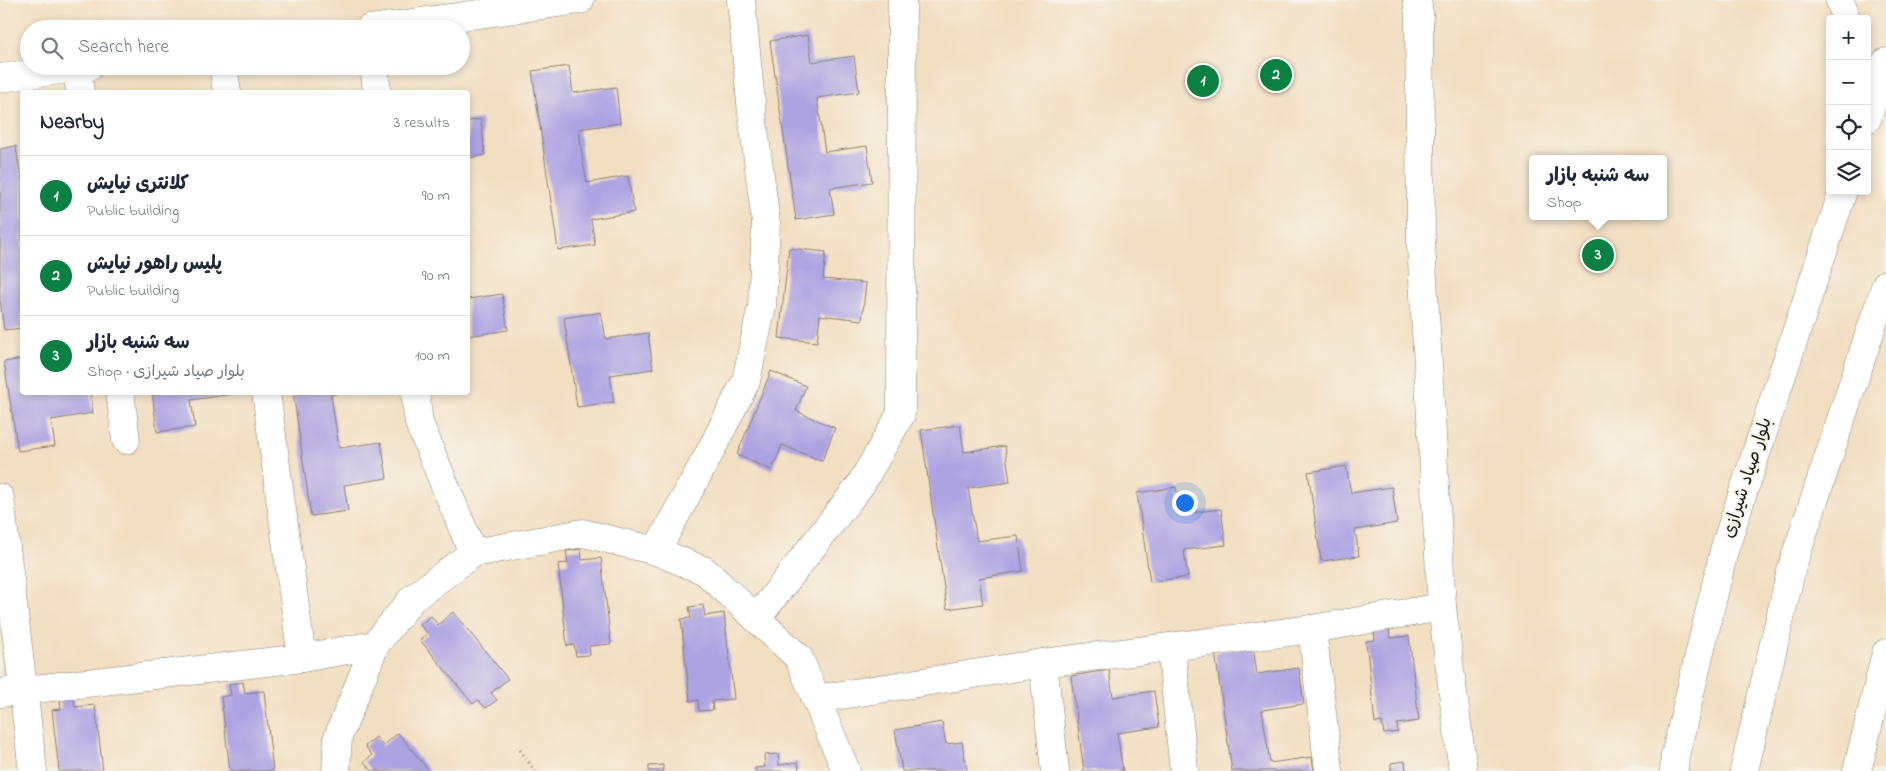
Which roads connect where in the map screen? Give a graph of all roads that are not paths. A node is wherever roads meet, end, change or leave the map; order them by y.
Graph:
1 (580, 0) edge
2 (741, 0) edge
3 (902, 0) edge
4 (1417, 0) edge
5 (1840, 0) edge
6 (1845, 15) edge
7 (434, 20) edge
8 (1886, 62) edge
9 (224, 75) edge
10 (375, 75) edge
11 (82, 76) edge
12 (0, 78) edge
13 (227, 90) edge
14 (377, 90) edge
15 (1871, 97) edge
16 (1842, 195) edge
17 (1886, 284) edge
18 (120, 395) edge
19 (266, 395) edge
20 (415, 395) edge
21 (126, 440) dead end
22 (0, 498) edge
23 (656, 551) junction
24 (473, 553) junction
25 (1442, 607) junction
26 (757, 618) junction
27 (1312, 629) junction
28 (376, 645) junction
29 (1171, 647) junction
30 (1886, 653) edge
31 (302, 658) junction
32 (1043, 663) junction
33 (12, 692) edge
34 (816, 699) junction
35 (33, 771) edge
36 (336, 771) edge
37 (846, 771) edge
38 (1055, 771) edge
39 (1184, 771) edge
40 (1329, 771) edge
41 (1463, 771) edge
42 (1674, 771) edge
43 (1744, 771) edge
44 (1857, 771) edge

1 - 7 street
2 - 23 street
3 - 26 street
4 - 25 street
5 - 6 street
8 - 15 street
9 - 13 street
10 - 14 street
11 - 12 street
16 - 42 street, بلوار صیاد شیرازی
17 - 43 street
18 - 21 street
19 - 31 street
20 - 24 street
22 - 33 street
23 - 24 street
23 - 26 street
24 - 28 street
25 - 27 street
25 - 41 street
26 - 34 street
27 - 29 street
27 - 40 street
28 - 31 street
28 - 36 street
29 - 32 street
29 - 39 street
30 - 44 street
31 - 33 street
32 - 34 street
32 - 38 street
33 - 35 street
34 - 37 street

